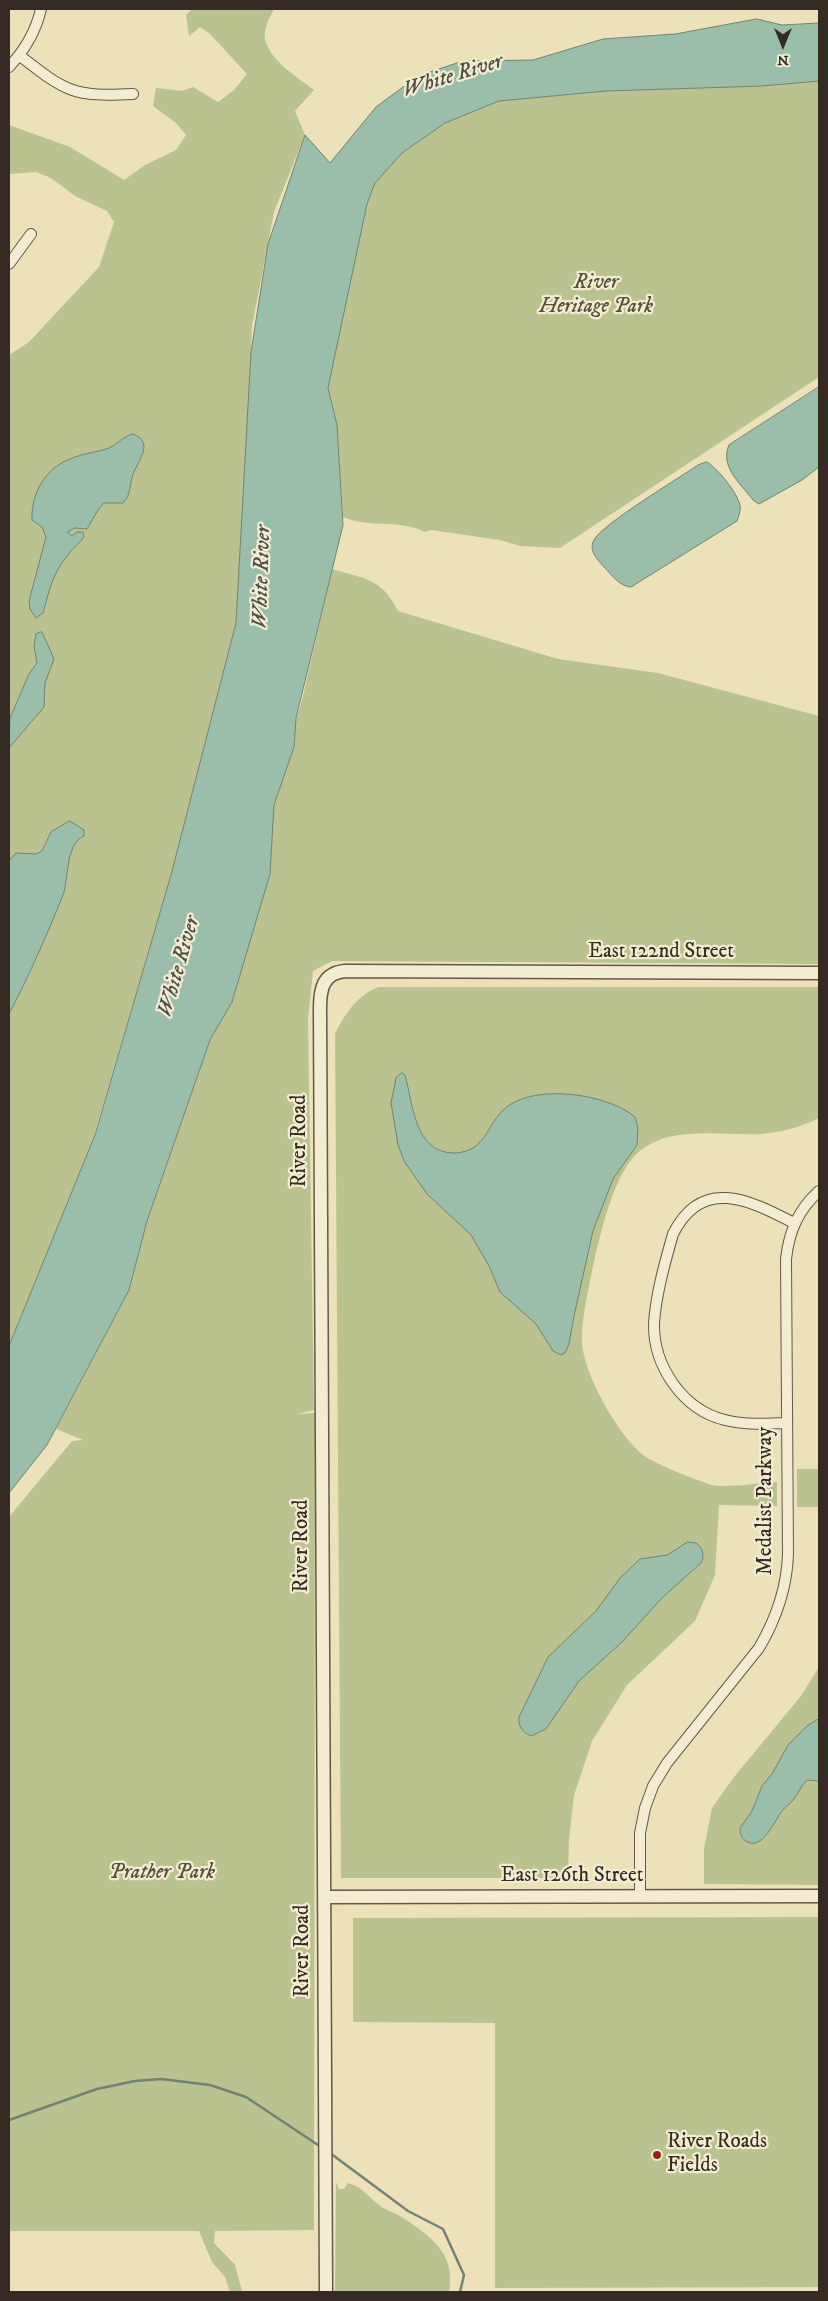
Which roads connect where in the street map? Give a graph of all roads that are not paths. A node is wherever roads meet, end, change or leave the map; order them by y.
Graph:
1 (41, 9) edge
2 (19, 55) junction
3 (9, 67) edge
4 (133, 94) dead end
5 (31, 234) dead end
6 (9, 264) edge
7 (502, 973) joint
8 (819, 973) edge
9 (819, 1191) edge
10 (794, 1223) junction
11 (786, 1424) junction
12 (819, 1896) edge
13 (324, 1897) junction
14 (640, 1897) junction
15 (326, 2292) edge

1 - 2 street
2 - 3 street
2 - 4 street
5 - 6 street
7 - 8 street, East 122nd Street
7 - 13 street, River Road
9 - 10 street, Medalist Parkway
10 - 11 street, Medalist Parkway
10 - 11 street
11 - 14 street, Medalist Parkway
12 - 14 street, East 126th Street
13 - 14 street, East 126th Street
13 - 15 street, River Road

